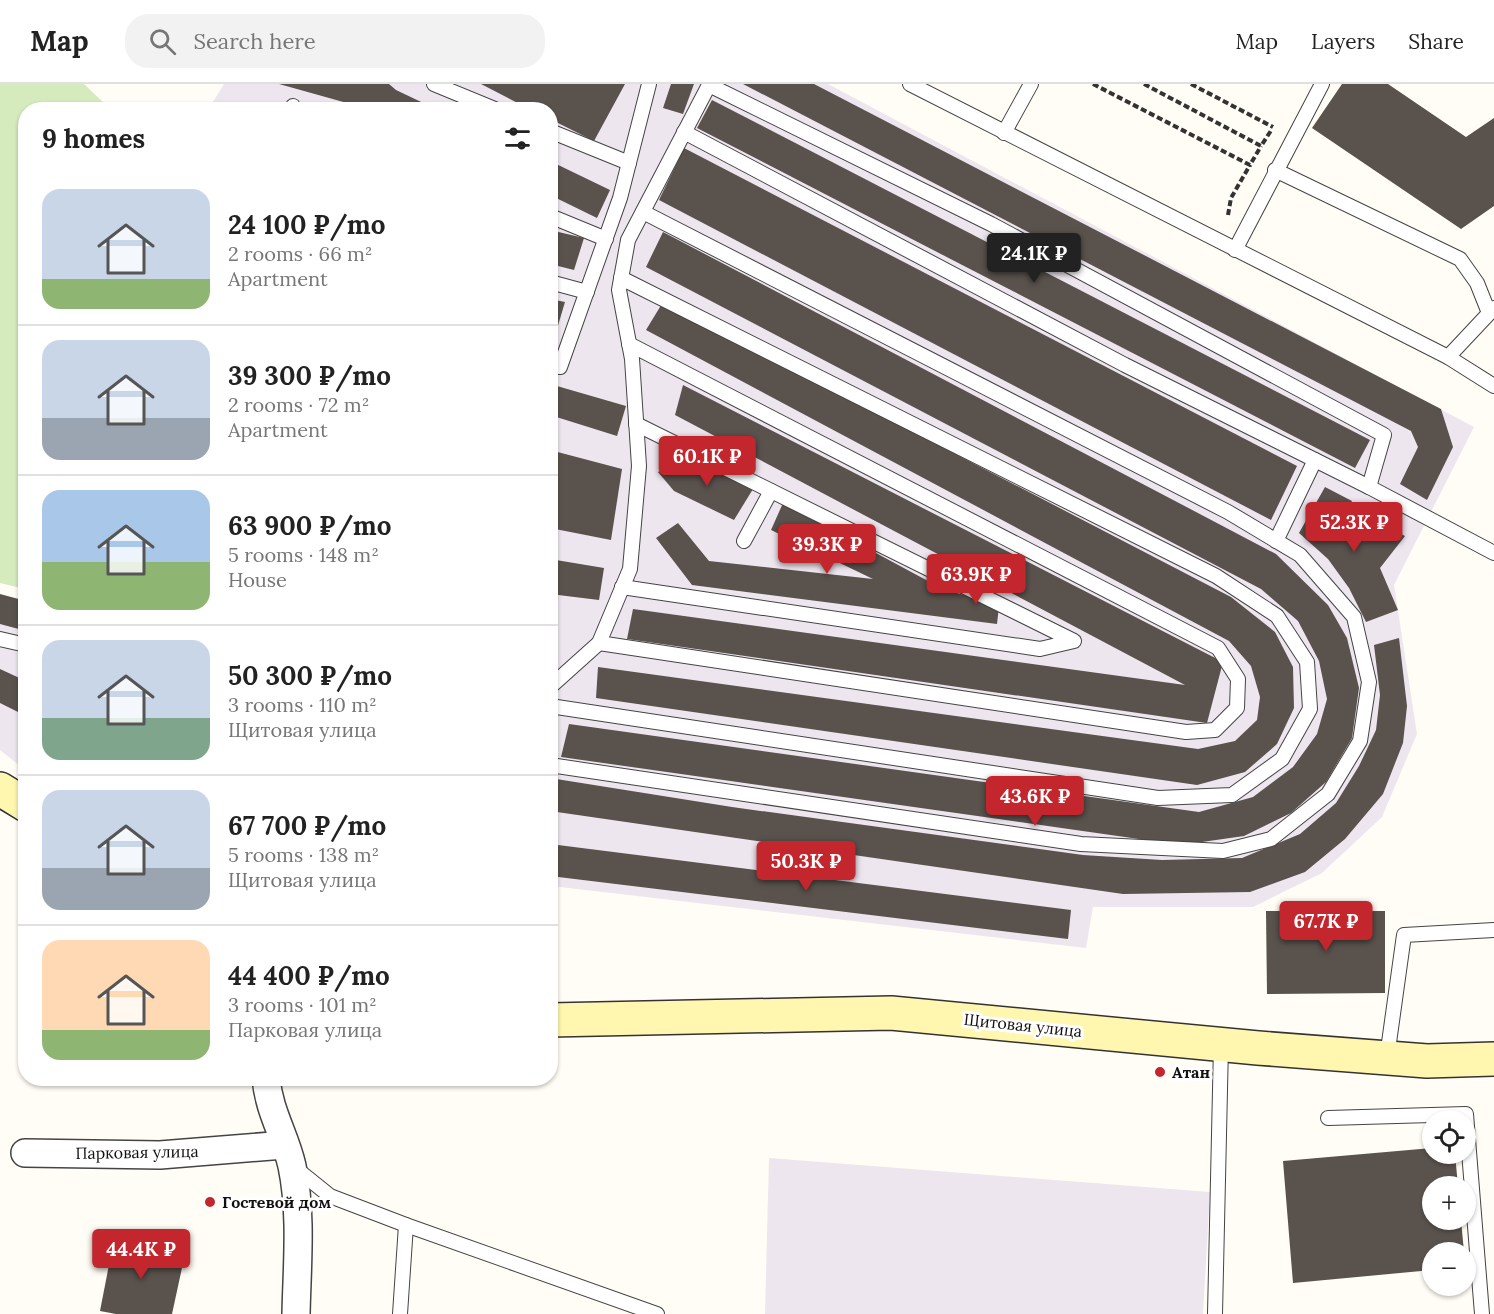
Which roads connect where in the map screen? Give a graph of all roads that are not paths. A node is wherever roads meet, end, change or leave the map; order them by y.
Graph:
1 (434, 84) edge
2 (649, 84) edge
3 (910, 84) edge
4 (1031, 84) edge
5 (1322, 84) edge
6 (478, 102) edge
7 (684, 132) junction
8 (1004, 133) junction
9 (558, 134) edge
10 (628, 163) junction
11 (1275, 170) junction
12 (643, 212) junction
13 (558, 219) edge
14 (606, 239) junction
15 (1235, 250) junction
16 (621, 278) junction
17 (558, 284) edge
18 (587, 292) junction
19 (1492, 311) edge
20 (629, 344) junction
21 (1448, 357) junction
22 (558, 367) edge
23 (1494, 386) edge
24 (636, 424) junction
25 (1315, 460) junction
26 (1369, 487) junction
27 (771, 491) junction
28 (744, 541) dead end
29 (1276, 541) junction
30 (1494, 553) edge
31 (622, 587) junction
32 (0, 639) edge
33 (18, 643) edge
34 (599, 644) junction
35 (558, 680) edge
36 (558, 707) edge
37 (558, 766) edge
38 (0, 789) edge
39 (18, 800) edge
40 (1494, 930) edge
41 (558, 1020) edge
42 (1221, 1045) junction
43 (1386, 1058) junction
44 (1494, 1059) edge
45 (267, 1086) edge
46 (1328, 1118) dead end
47 (25, 1153) dead end
48 (288, 1155) junction
49 (406, 1226) junction
50 (296, 1314) edge
51 (400, 1314) edge
52 (657, 1314) edge
53 (1215, 1314) edge
54 (1482, 1314) edge

1 - 6 lane
2 - 10 lane
3 - 8 lane
4 - 8 lane
5 - 11 lane
7 - 12 lane
7 - 25 lane
7 - 26 lane
8 - 15 lane
9 - 10 lane
10 - 14 lane
11 - 15 lane
11 - 19 lane
12 - 16 lane
12 - 29 lane
13 - 14 lane
14 - 18 lane
15 - 21 lane
16 - 20 lane
16 - 36 lane
17 - 18 lane
18 - 22 lane
19 - 21 lane
20 - 24 lane
20 - 34 lane
21 - 23 lane
24 - 27 lane
24 - 31 lane
25 - 26 lane
25 - 29 lane
26 - 30 lane
27 - 28 lane
27 - 31 lane
29 - 37 lane
31 - 34 lane
32 - 33 lane
34 - 35 lane
38 - 39 street
40 - 43 lane
41 - 42 street, Щитовая улица
42 - 43 street, Щитовая улица
42 - 53 lane
43 - 44 street, Щитовая улица
45 - 48 street
46 - 54 lane
47 - 48 street, Парковая улица
48 - 49 lane
48 - 50 street
49 - 51 lane
49 - 52 lane

